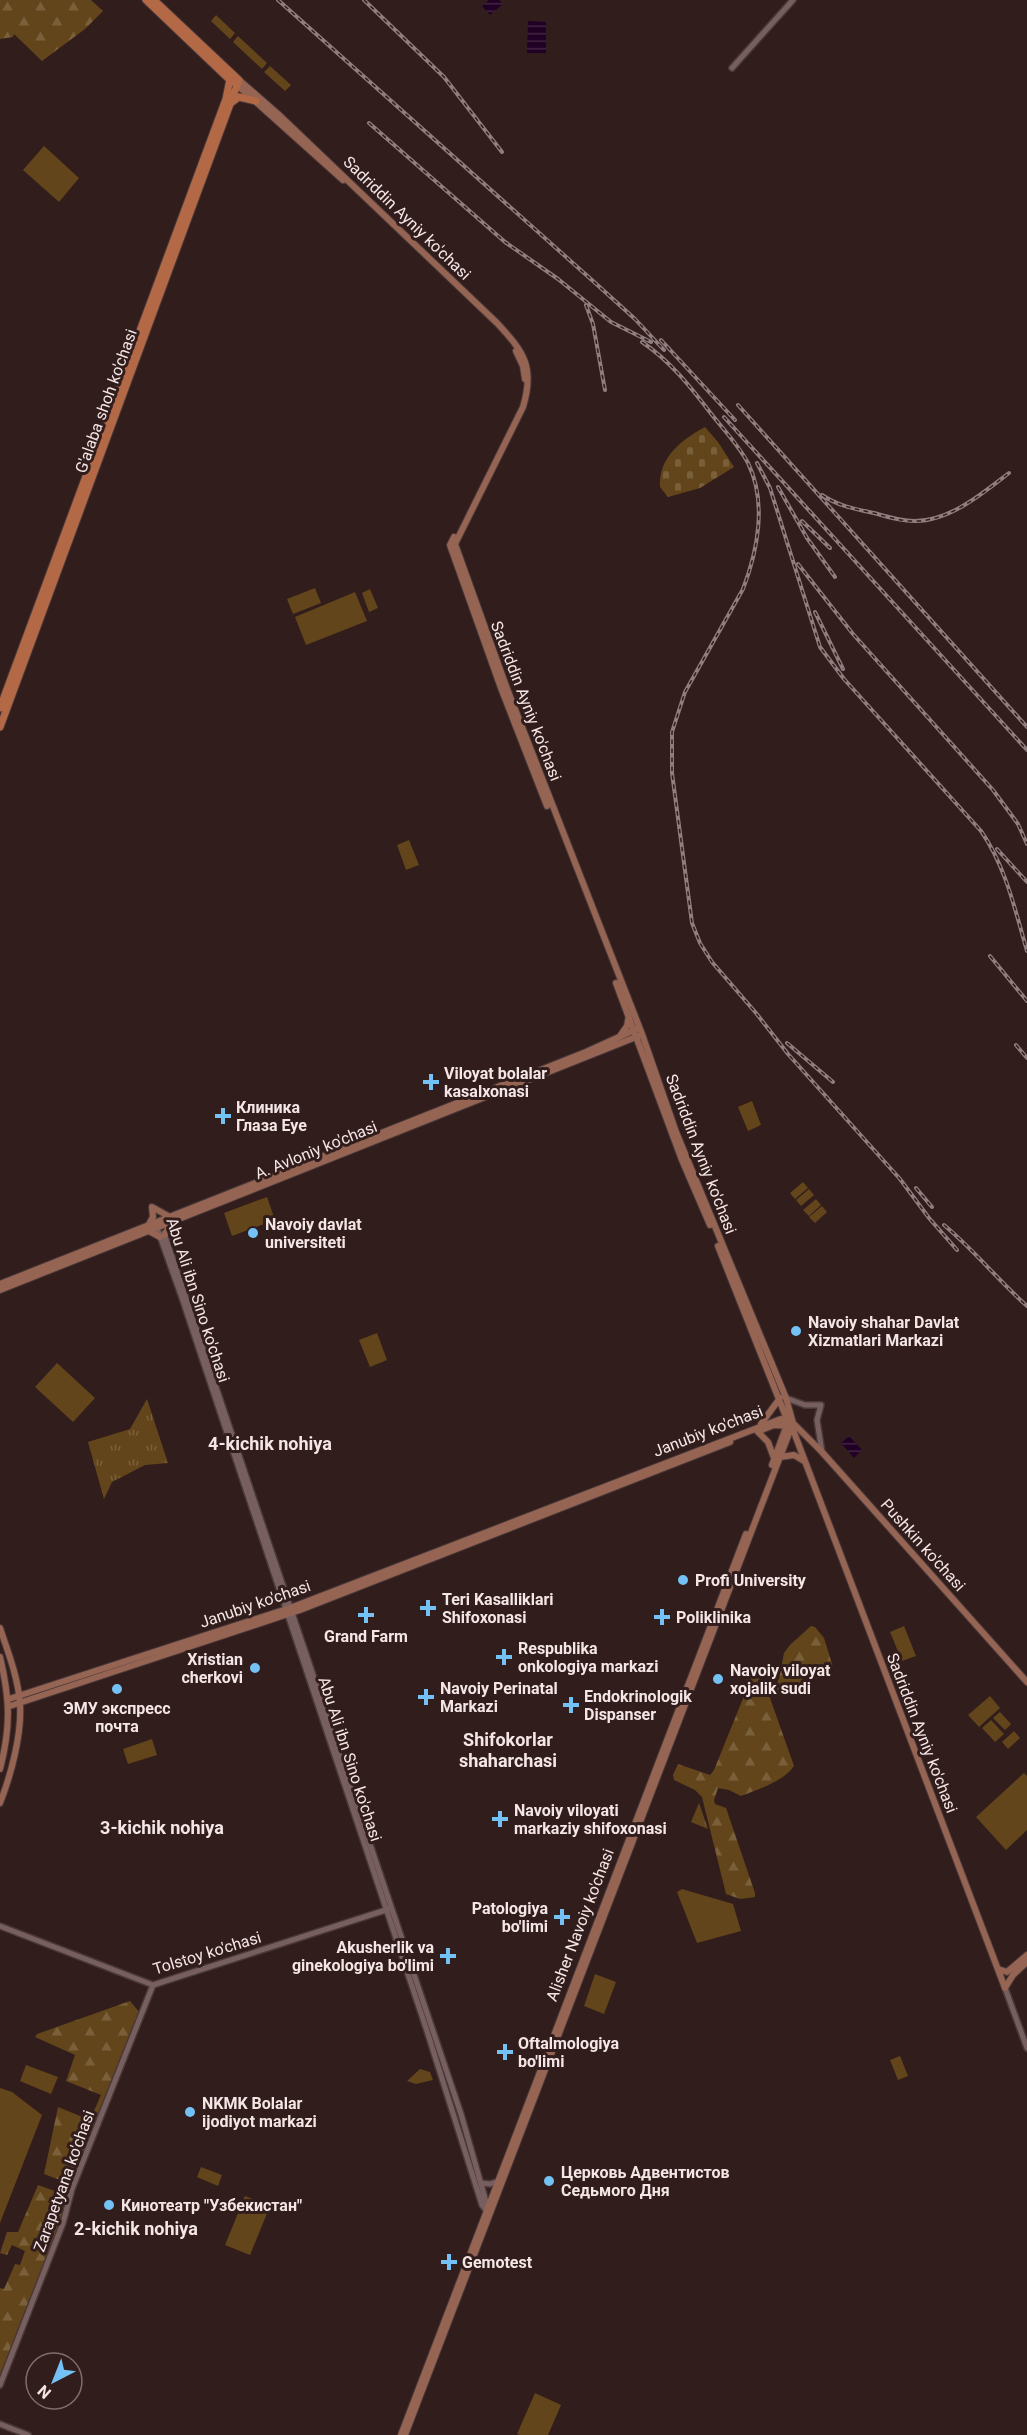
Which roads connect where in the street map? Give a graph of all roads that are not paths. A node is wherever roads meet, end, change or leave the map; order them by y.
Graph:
1 (146, 0) edge
2 (154, 0) edge
3 (793, 0) edge
4 (732, 68) dead end
5 (235, 80) junction
6 (256, 101) junction
7 (231, 103) junction
8 (453, 544) junction
9 (3, 703) edge
10 (0, 727) edge
11 (629, 1014) junction
12 (638, 1032) junction
13 (620, 1040) junction
14 (643, 1052) junction
15 (171, 1220) junction
16 (158, 1224) junction
17 (148, 1228) junction
18 (162, 1236) junction
19 (0, 1284) edge
20 (0, 1290) edge
21 (783, 1398) junction
22 (792, 1426) junction
23 (758, 1429) junction
24 (822, 1452) junction
25 (777, 1459) junction
26 (805, 1461) junction
27 (289, 1611) junction
28 (0, 1628) edge
29 (0, 1657) edge
30 (1027, 1682) edge
31 (19, 1700) junction
32 (9, 1703) junction
33 (0, 1769) edge
34 (0, 1803) edge
35 (388, 1909) junction
36 (0, 1926) edge
37 (1027, 1955) edge
38 (1027, 1962) edge
39 (997, 1968) junction
40 (1012, 1972) junction
41 (153, 1985) junction
42 (1005, 1988) junction
43 (1027, 2048) edge
44 (496, 2182) junction
45 (481, 2183) junction
46 (488, 2210) junction
47 (0, 2385) edge
48 (0, 2424) edge
49 (27, 2435) edge
50 (401, 2435) edge
51 (405, 2435) edge

1 - 5 main road
2 - 5 main road
3 - 4 street
5 - 6 main road, Sadriddin Ayniy ko'chasi
5 - 7 main road, G'alaba shoh ko'chasi
5 - 8 main road, Sadriddin Ayniy ko'chasi
5 - 9 main road, G'alaba shoh ko'chasi
6 - 7 main road
6 - 8 main road, Sadriddin Ayniy ko'chasi
7 - 9 main road, G'alaba shoh ko'chasi
8 - 11 main road, Sadriddin Ayniy ko'chasi
8 - 12 main road, Sadriddin Ayniy ko'chasi
9 - 10 main road, G'alaba shoh ko'chasi
11 - 12 main road, Sadriddin Ayniy ko'chasi
11 - 13 main road
12 - 13 main road, A. Avloniy ko'chasi
12 - 14 main road, Sadriddin Ayniy ko'chasi
12 - 21 main road, Sadriddin Ayniy ko'chasi
13 - 14 main road
13 - 15 main road, A. Avloniy ko'chasi
14 - 21 main road, Sadriddin Ayniy ko'chasi
15 - 16 main road, A. Avloniy ko'chasi
15 - 17 main road
15 - 18 main road
16 - 17 main road, A. Avloniy ko'chasi
16 - 18 street, Abu Ali ibn Sino ko'chasi
17 - 18 main road
17 - 19 main road, A. Avloniy ko'chasi
17 - 20 main road, A. Avloniy ko'chasi
18 - 27 street, Abu Ali ibn Sino ko'chasi
21 - 22 main road, Sadriddin Ayniy ko'chasi
21 - 23 main road
21 - 24 street
22 - 23 main road, Janubiy ko'chasi
22 - 24 main road, Pushkin ko'chasi
22 - 25 main road, Alisher Navoiy ko'chasi
22 - 26 main road, Sadriddin Ayniy ko'chasi
23 - 25 main road
23 - 27 main road, Janubiy ko'chasi
24 - 30 main road, Pushkin ko'chasi
25 - 26 main road
25 - 44 main road, Alisher Navoiy ko'chasi
25 - 46 main road, Alisher Navoiy ko'chasi
26 - 39 main road, Sadriddin Ayniy ko'chasi
27 - 31 main road, Janubiy ko'chasi
27 - 35 street, Abu Ali ibn Sino ko'chasi
28 - 31 main road
29 - 32 main road
31 - 32 main road, Janubiy ko'chasi
31 - 34 main road
32 - 33 main road
35 - 41 street, Tolstoy ko'chasi
35 - 45 street, Abu Ali ibn Sino ko'chasi
35 - 46 street, Abu Ali ibn Sino ko'chasi
36 - 41 street, Tolstoy ko'chasi
37 - 40 main road
38 - 40 main road
39 - 40 main road
39 - 42 main road, Sadriddin Ayniy ko'chasi
40 - 42 main road
41 - 47 street, Zarapetyana ko'chasi
42 - 43 street, Sadriddin Ayniy ko'chasi
44 - 45 street
44 - 46 main road, Alisher Navoiy ko'chasi
45 - 46 street, Abu Ali ibn Sino ko'chasi
46 - 50 main road, Alisher Navoiy ko'chasi
46 - 51 main road, Alisher Navoiy ko'chasi
48 - 49 street

